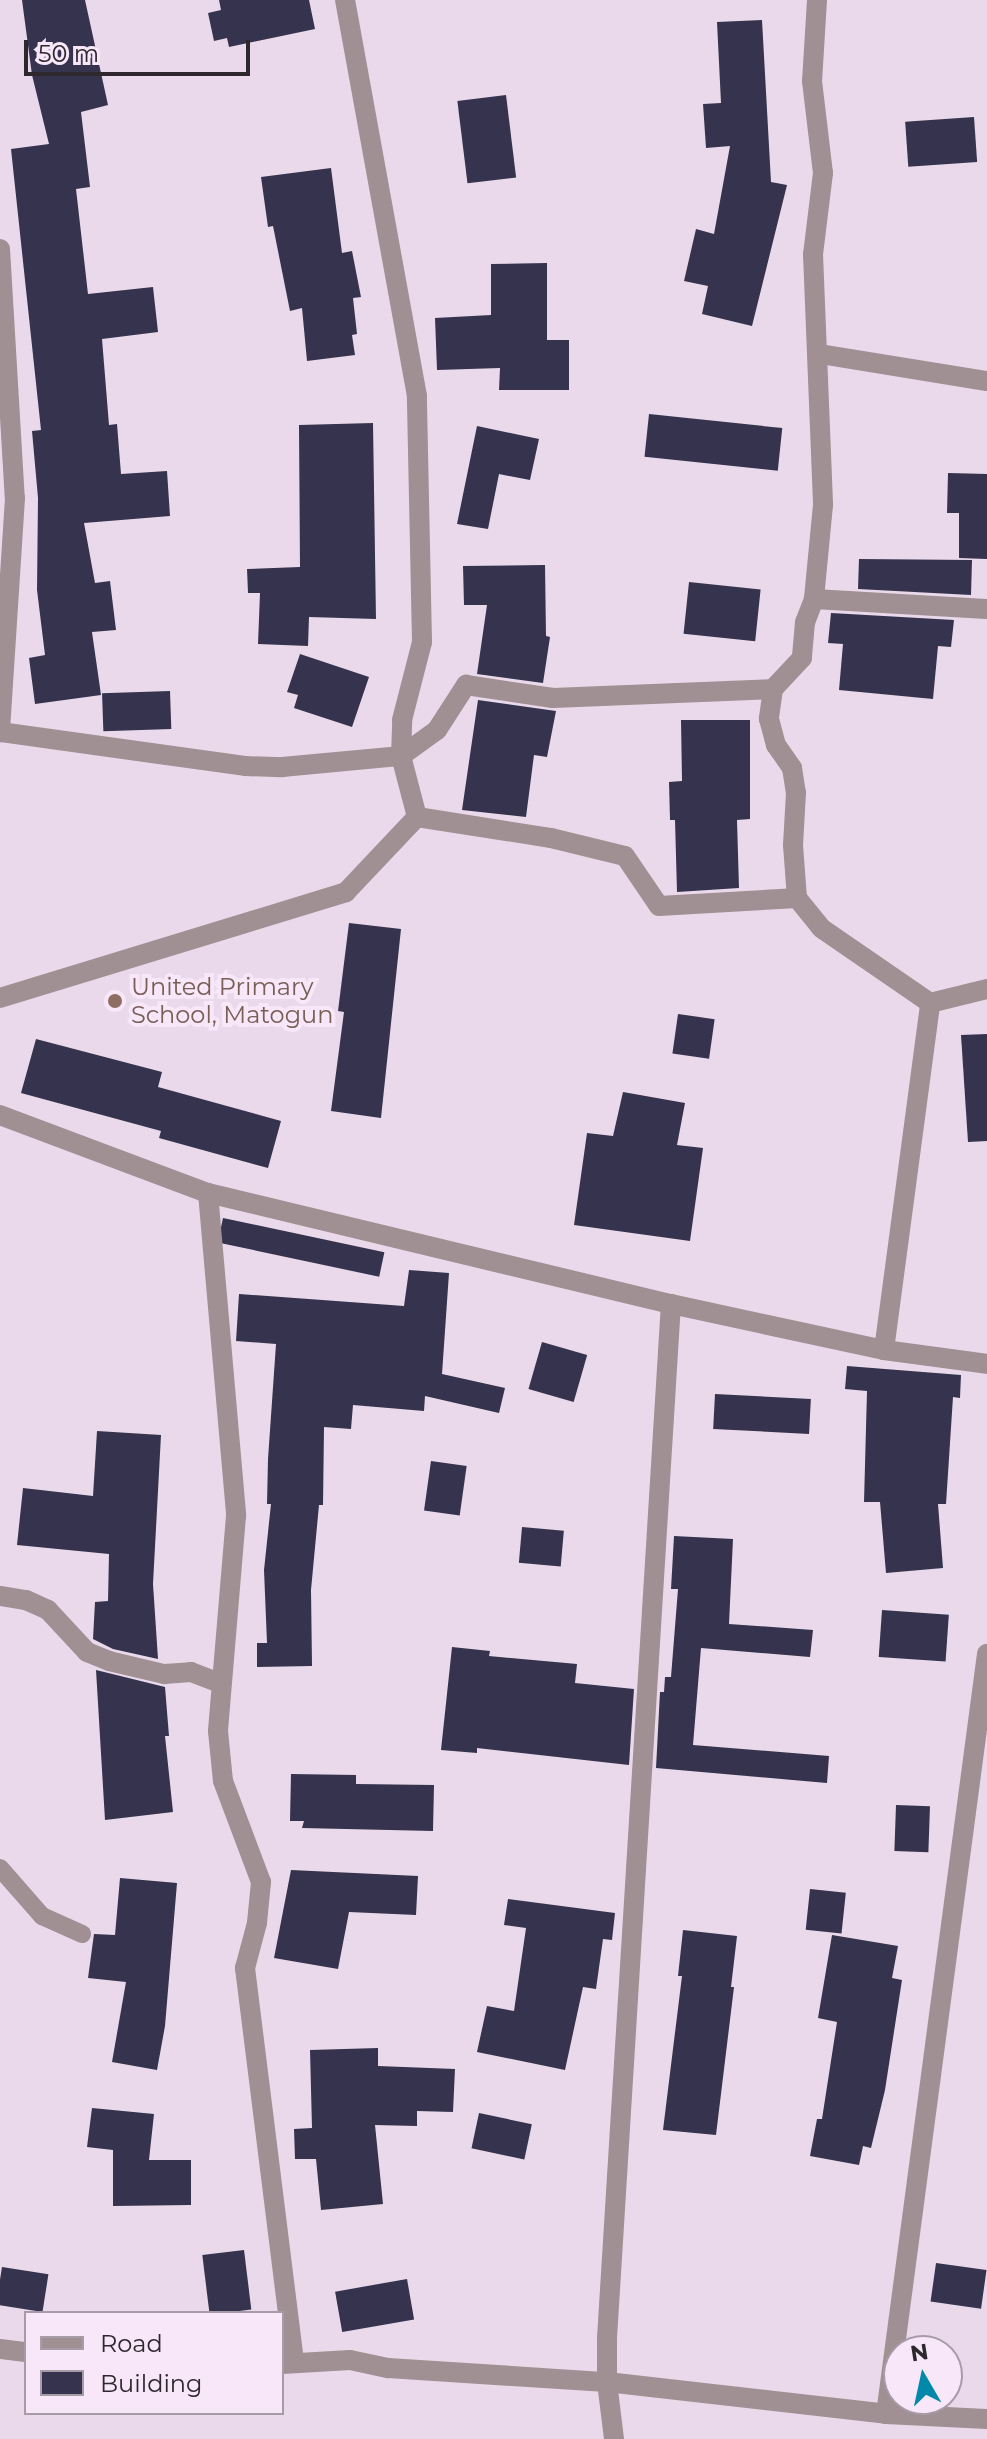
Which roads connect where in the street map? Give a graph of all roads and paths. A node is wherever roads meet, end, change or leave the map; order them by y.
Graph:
1 (345, 0) edge
2 (817, 0) edge
3 (0, 249) edge
4 (820, 354) junction
5 (987, 381) edge
6 (814, 599) junction
7 (987, 609) edge
8 (773, 689) junction
9 (0, 733) edge
10 (401, 756) junction
11 (417, 817) junction
12 (797, 898) junction
13 (987, 989) edge
14 (0, 998) edge
15 (930, 1003) junction
16 (0, 1115) edge
17 (208, 1193) junction
18 (671, 1304) junction
19 (884, 1350) junction
20 (987, 1364) edge
21 (0, 1596) edge
22 (987, 1654) edge
23 (219, 1683) junction
24 (0, 1868) edge
25 (82, 1934) dead end
26 (282, 2311) edge
27 (284, 2327) edge
28 (896, 2335) edge
29 (0, 2349) edge
30 (24, 2352) edge
31 (288, 2364) edge
32 (607, 2382) junction
33 (883, 2414) edge
34 (906, 2415) edge
35 (987, 2419) edge
36 (614, 2439) edge

1 - 10 street
2 - 4 street
3 - 9 street
4 - 5 street
4 - 6 street
6 - 7 street
6 - 8 street
8 - 10 street
8 - 12 street
9 - 10 street
10 - 11 street
11 - 12 street
11 - 14 street
12 - 15 street
13 - 15 street
15 - 19 street
16 - 17 street
17 - 18 street
17 - 23 street
18 - 19 street
18 - 32 street
19 - 20 street
21 - 23 street
22 - 28 street
23 - 26 street
24 - 25 lane
27 - 31 street
29 - 30 street
31 - 32 street
32 - 33 street
32 - 36 street
34 - 35 street

